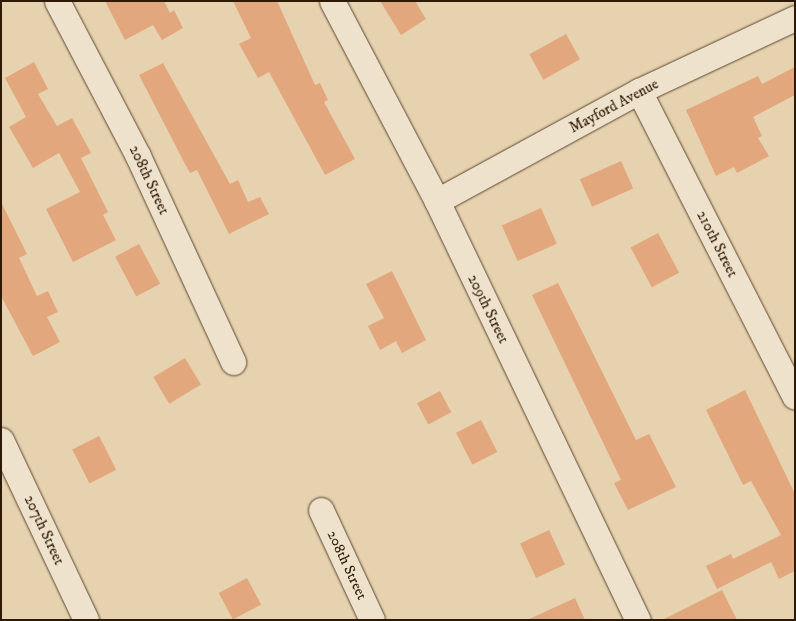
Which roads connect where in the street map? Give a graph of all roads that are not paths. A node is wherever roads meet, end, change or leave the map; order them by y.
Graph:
1 (57, 1) edge
2 (332, 1) edge
3 (795, 18) edge
4 (640, 91) junction
5 (437, 201) junction
6 (233, 362) dead end
7 (795, 397) edge
8 (1, 440) edge
9 (322, 510) dead end
10 (86, 620) edge
11 (372, 620) edge
12 (638, 620) edge

1 - 6 street, 208th Street
2 - 5 street, 209th Street
3 - 4 street, Mayford Avenue
4 - 5 street, Mayford Avenue
4 - 7 street, 210th Street
5 - 12 street, 209th Street
8 - 10 street, 207th Street
9 - 11 street, 208th Street

